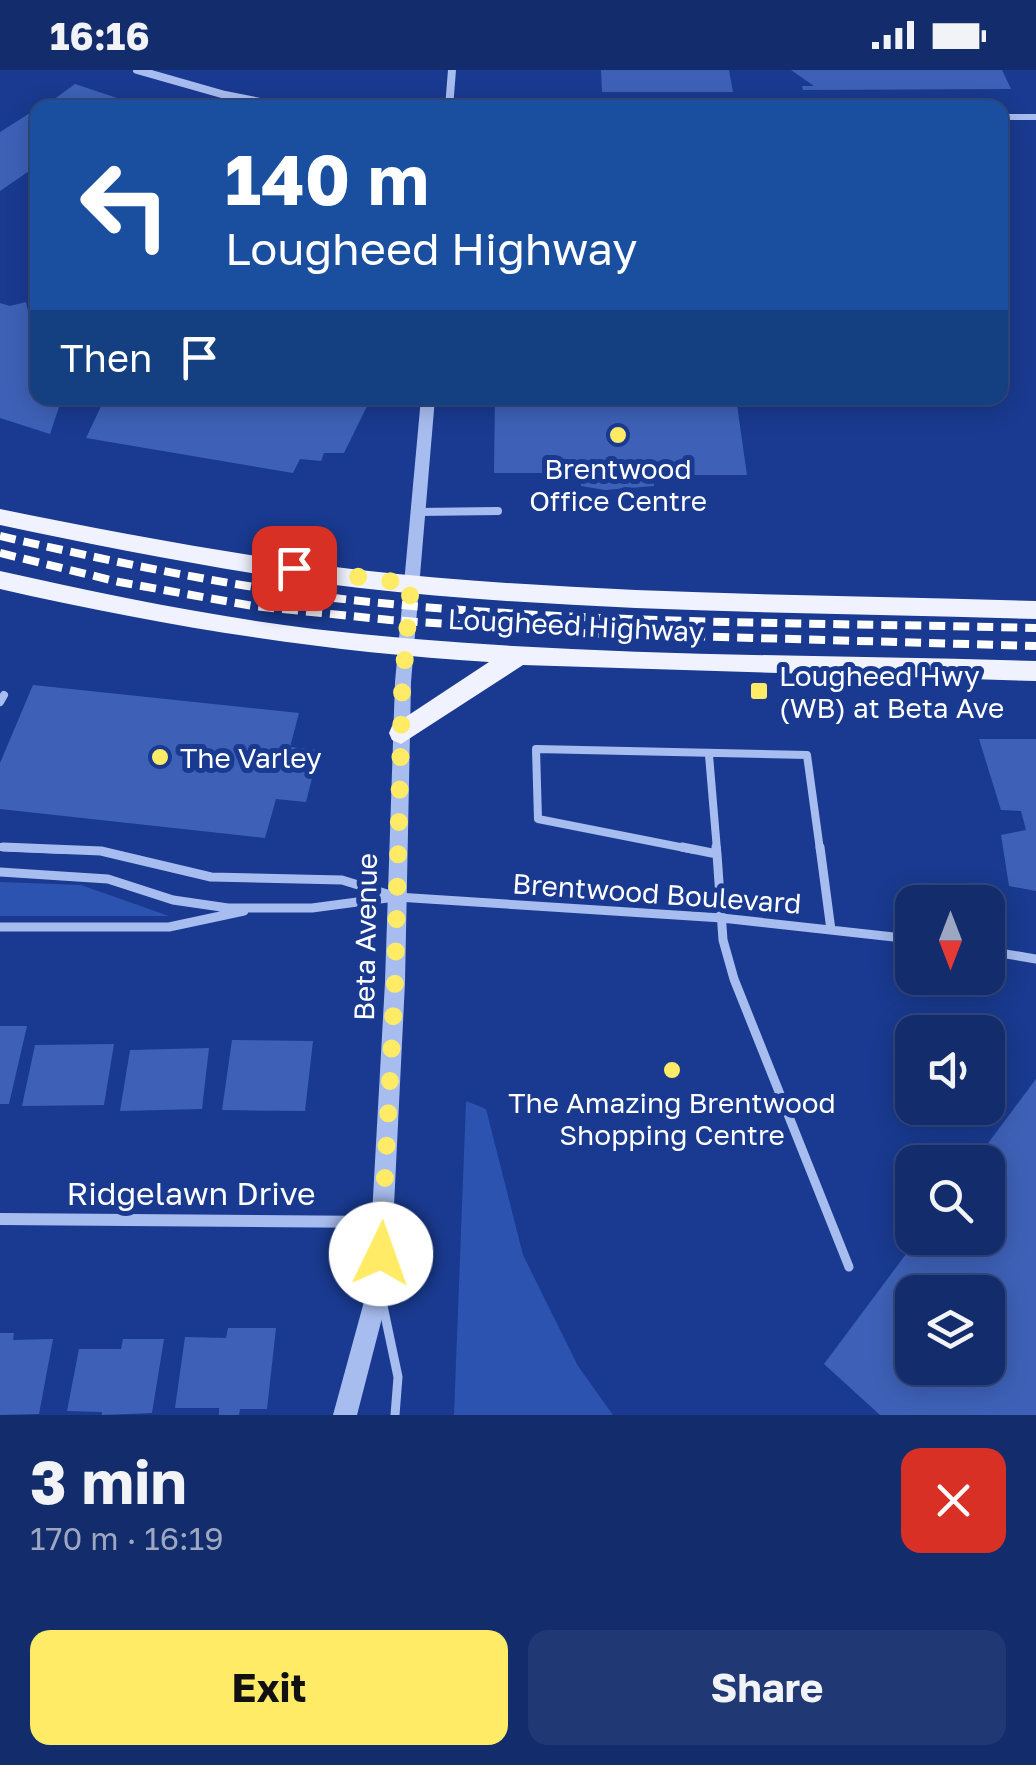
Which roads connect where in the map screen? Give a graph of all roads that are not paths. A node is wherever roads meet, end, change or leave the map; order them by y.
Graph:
1 (136, 70) edge
2 (452, 70) edge
3 (247, 100) edge
4 (450, 100) edge
5 (1036, 116) edge
6 (1008, 117) edge
7 (427, 405) edge
8 (498, 511) dead end
9 (418, 512) junction
10 (0, 517) edge
11 (0, 580) edge
12 (411, 584) junction
13 (1036, 610) edge
14 (405, 646) junction
15 (519, 654) junction
16 (1036, 671) edge
17 (401, 733) junction
18 (709, 754) junction
19 (0, 847) edge
20 (717, 854) junction
21 (0, 872) edge
22 (397, 897) junction
23 (255, 908) junction
24 (722, 918) junction
25 (0, 928) edge
26 (831, 930) junction
27 (895, 937) edge
28 (1005, 954) edge
29 (1036, 959) edge
30 (0, 1220) edge
31 (382, 1222) junction
32 (849, 1268) dead end
33 (379, 1287) junction
34 (345, 1415) edge
35 (395, 1415) edge

1 - 3 street
2 - 4 street
5 - 6 street
7 - 9 street, Beta Avenue
8 - 9 lane
9 - 12 street, Beta Avenue
10 - 12 main road, Lougheed Highway
11 - 14 main road, Lougheed Highway
12 - 13 main road, Lougheed Highway
12 - 14 street, Beta Avenue
14 - 15 main road, Lougheed Highway
14 - 17 street, Beta Avenue
15 - 16 main road, Lougheed Highway
15 - 17 main road
17 - 22 street, Beta Avenue
18 - 20 lane
18 - 20 lane
18 - 26 lane
19 - 22 lane
20 - 24 lane
21 - 23 lane
22 - 23 lane
22 - 24 lane, Brentwood Boulevard
22 - 31 street, Beta Avenue
23 - 25 lane
24 - 26 lane, Brentwood Boulevard
24 - 32 lane
26 - 27 lane, Brentwood Boulevard
28 - 29 lane
30 - 31 street, Ridgelawn Drive
31 - 33 street, Beta Avenue
33 - 34 street, Beta Avenue
33 - 35 lane

